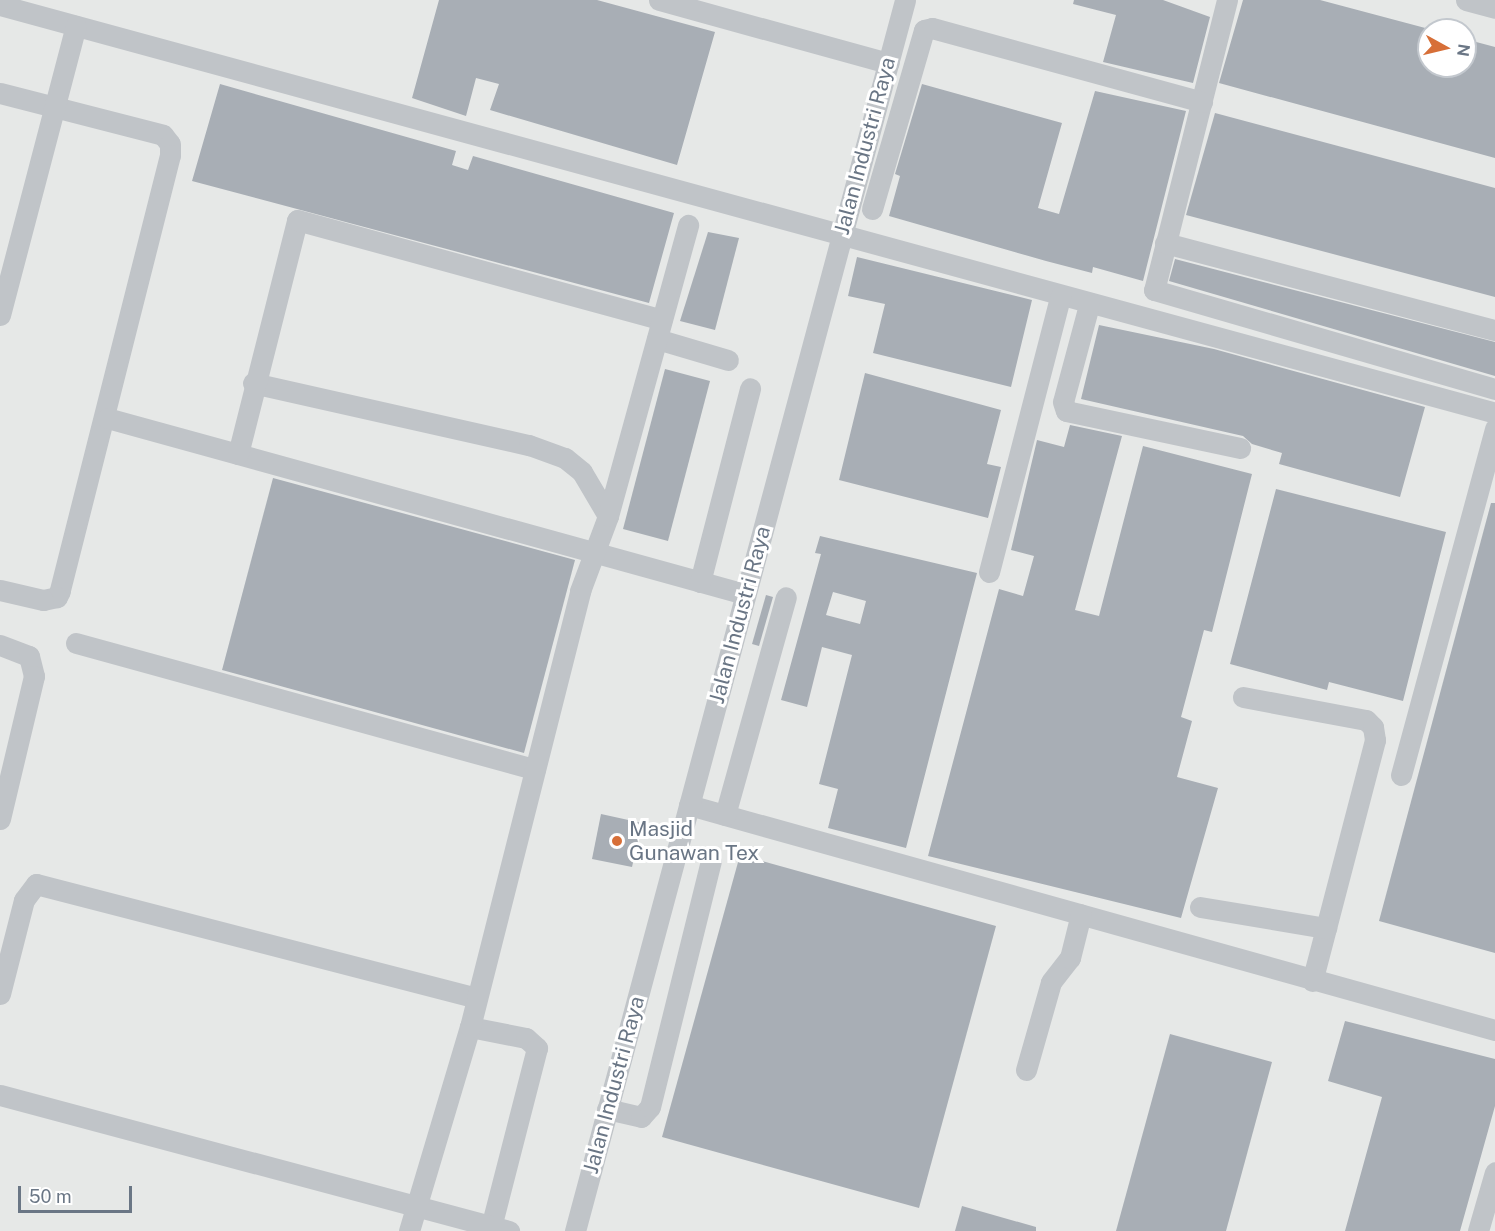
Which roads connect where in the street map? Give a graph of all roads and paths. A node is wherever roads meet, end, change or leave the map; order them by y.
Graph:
1 (659, 0) edge
2 (905, 0) edge
3 (1227, 0) edge
4 (1466, 0) edge
5 (0, 5) edge
6 (1495, 8) edge
7 (76, 26) junction
8 (888, 63) junction
9 (0, 93) edge
10 (1202, 102) junction
11 (55, 106) junction
12 (872, 209) dead end
13 (688, 225) dead end
14 (840, 236) junction
15 (1166, 243) junction
16 (1060, 297) junction
17 (1089, 305) junction
18 (0, 315) edge
19 (659, 329) junction
20 (1495, 330) edge
21 (728, 360) dead end
22 (254, 383) junction
23 (750, 388) dead end
24 (1495, 389) edge
25 (1495, 413) edge
26 (107, 418) junction
27 (1495, 429) edge
28 (1240, 448) dead end
29 (238, 454) junction
30 (608, 516) junction
31 (595, 554) junction
32 (989, 572) dead end
33 (700, 582) junction
34 (0, 590) edge
35 (745, 594) junction
36 (786, 597) dead end
37 (76, 644) dead end
38 (0, 645) edge
39 (1243, 697) dead end
40 (536, 769) junction
41 (1401, 775) dead end
42 (688, 806) junction
43 (725, 815) junction
44 (0, 819) edge
45 (711, 861) dead end
46 (1200, 907) dead end
47 (1082, 914) junction
48 (1326, 928) junction
49 (1312, 981) junction
50 (0, 994) edge
51 (476, 998) junction
52 (470, 1027) junction
53 (1495, 1030) edge
54 (1026, 1070) dead end
55 (0, 1095) edge
56 (607, 1109) junction
57 (1495, 1172) edge
58 (416, 1205) junction
59 (496, 1229) edge
60 (579, 1230) edge
61 (409, 1231) edge
62 (1479, 1231) edge

1 - 8 street
2 - 8 street, Jalan Industri Raya
3 - 10 street
4 - 6 street
5 - 7 street
7 - 11 street
7 - 14 street
8 - 14 street, Jalan Industri Raya
9 - 11 street
10 - 12 street
10 - 15 street
11 - 18 street
11 - 26 street
13 - 19 street
14 - 16 street
14 - 35 street, Jalan Industri Raya
15 - 20 street
15 - 24 street
16 - 17 street
16 - 32 street
17 - 25 street
17 - 28 street
19 - 21 street
19 - 22 street
19 - 30 street
22 - 29 street
22 - 30 street
23 - 33 street
26 - 29 street
26 - 34 street
27 - 41 street
29 - 31 street
30 - 31 street
31 - 33 street
31 - 40 street
33 - 35 street
35 - 42 street, Jalan Industri Raya
36 - 43 street
37 - 40 street
38 - 44 street
39 - 48 street
40 - 51 street
42 - 43 street
42 - 56 street, Jalan Industri Raya
43 - 47 street
45 - 56 street
46 - 48 street
47 - 49 street
47 - 54 street
48 - 49 street
49 - 53 street
50 - 51 street
51 - 52 street
52 - 58 street
52 - 59 street
55 - 58 street
56 - 60 street, Jalan Industri Raya
57 - 62 street
58 - 59 street
58 - 61 street

